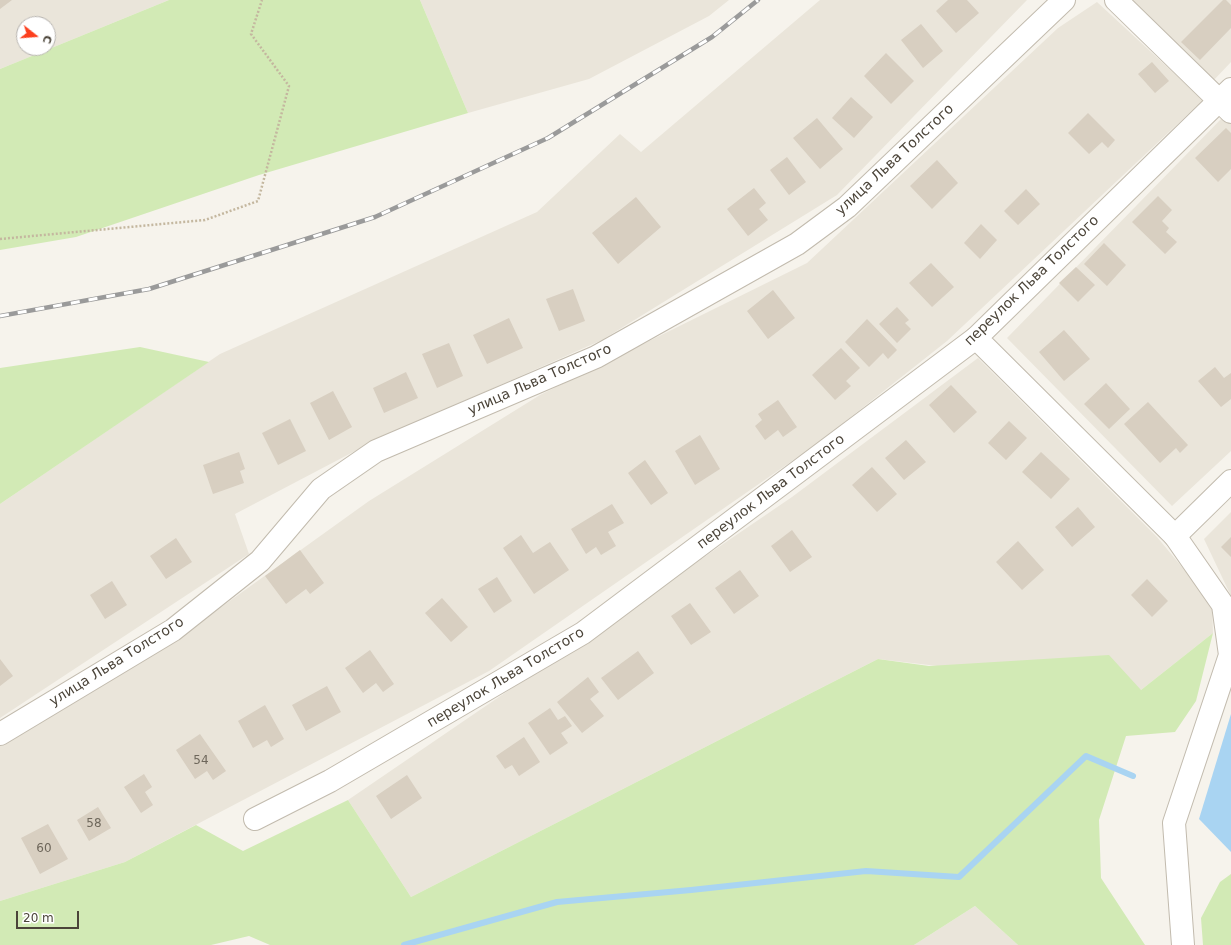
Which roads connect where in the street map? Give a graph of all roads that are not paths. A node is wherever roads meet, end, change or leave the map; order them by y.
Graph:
1 (1064, 0) edge
2 (1116, 0) edge
3 (1227, 100) edge
4 (976, 338) junction
5 (1231, 481) edge
6 (1175, 536) junction
7 (0, 734) edge
8 (255, 820) dead end
9 (1183, 945) edge

1 - 7 street, улица Льва Толстого
2 - 3 street
3 - 4 street, переулок Льва Толстого
4 - 6 street
4 - 8 street, переулок Льва Толстого
5 - 6 street
6 - 9 street

